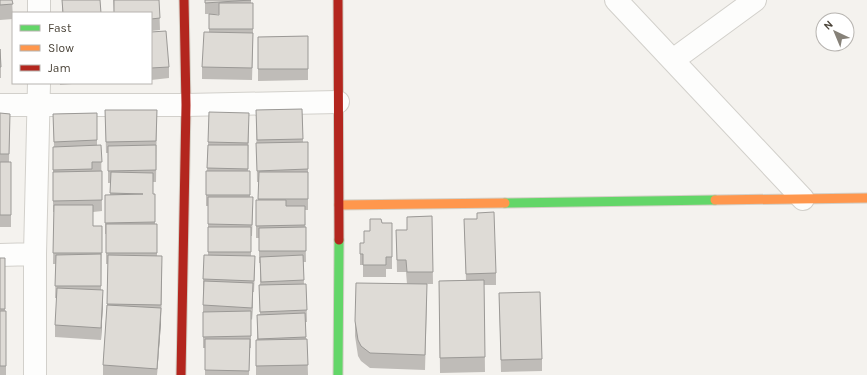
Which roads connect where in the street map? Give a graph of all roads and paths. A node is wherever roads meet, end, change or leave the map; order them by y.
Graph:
1 (39, 0) edge
2 (184, 0) edge
3 (338, 0) edge
4 (616, 0) edge
5 (752, 1) edge
6 (39, 12) edge
7 (673, 60) junction
8 (39, 84) edge
9 (338, 102) junction
10 (0, 105) edge
11 (39, 105) junction
12 (186, 105) junction
13 (867, 198) edge
14 (803, 199) junction
15 (339, 206) junction
16 (35, 254) junction
17 (0, 255) edge
18 (35, 375) edge
19 (181, 375) edge
20 (338, 375) edge

1 - 6 street
2 - 12 street
3 - 9 street
4 - 7 street
5 - 7 street
7 - 14 street
8 - 11 street
9 - 12 street
9 - 15 street
10 - 11 street
11 - 12 street
11 - 16 street
12 - 19 street
13 - 14 street
14 - 15 street
15 - 20 street
16 - 17 street
16 - 18 street

